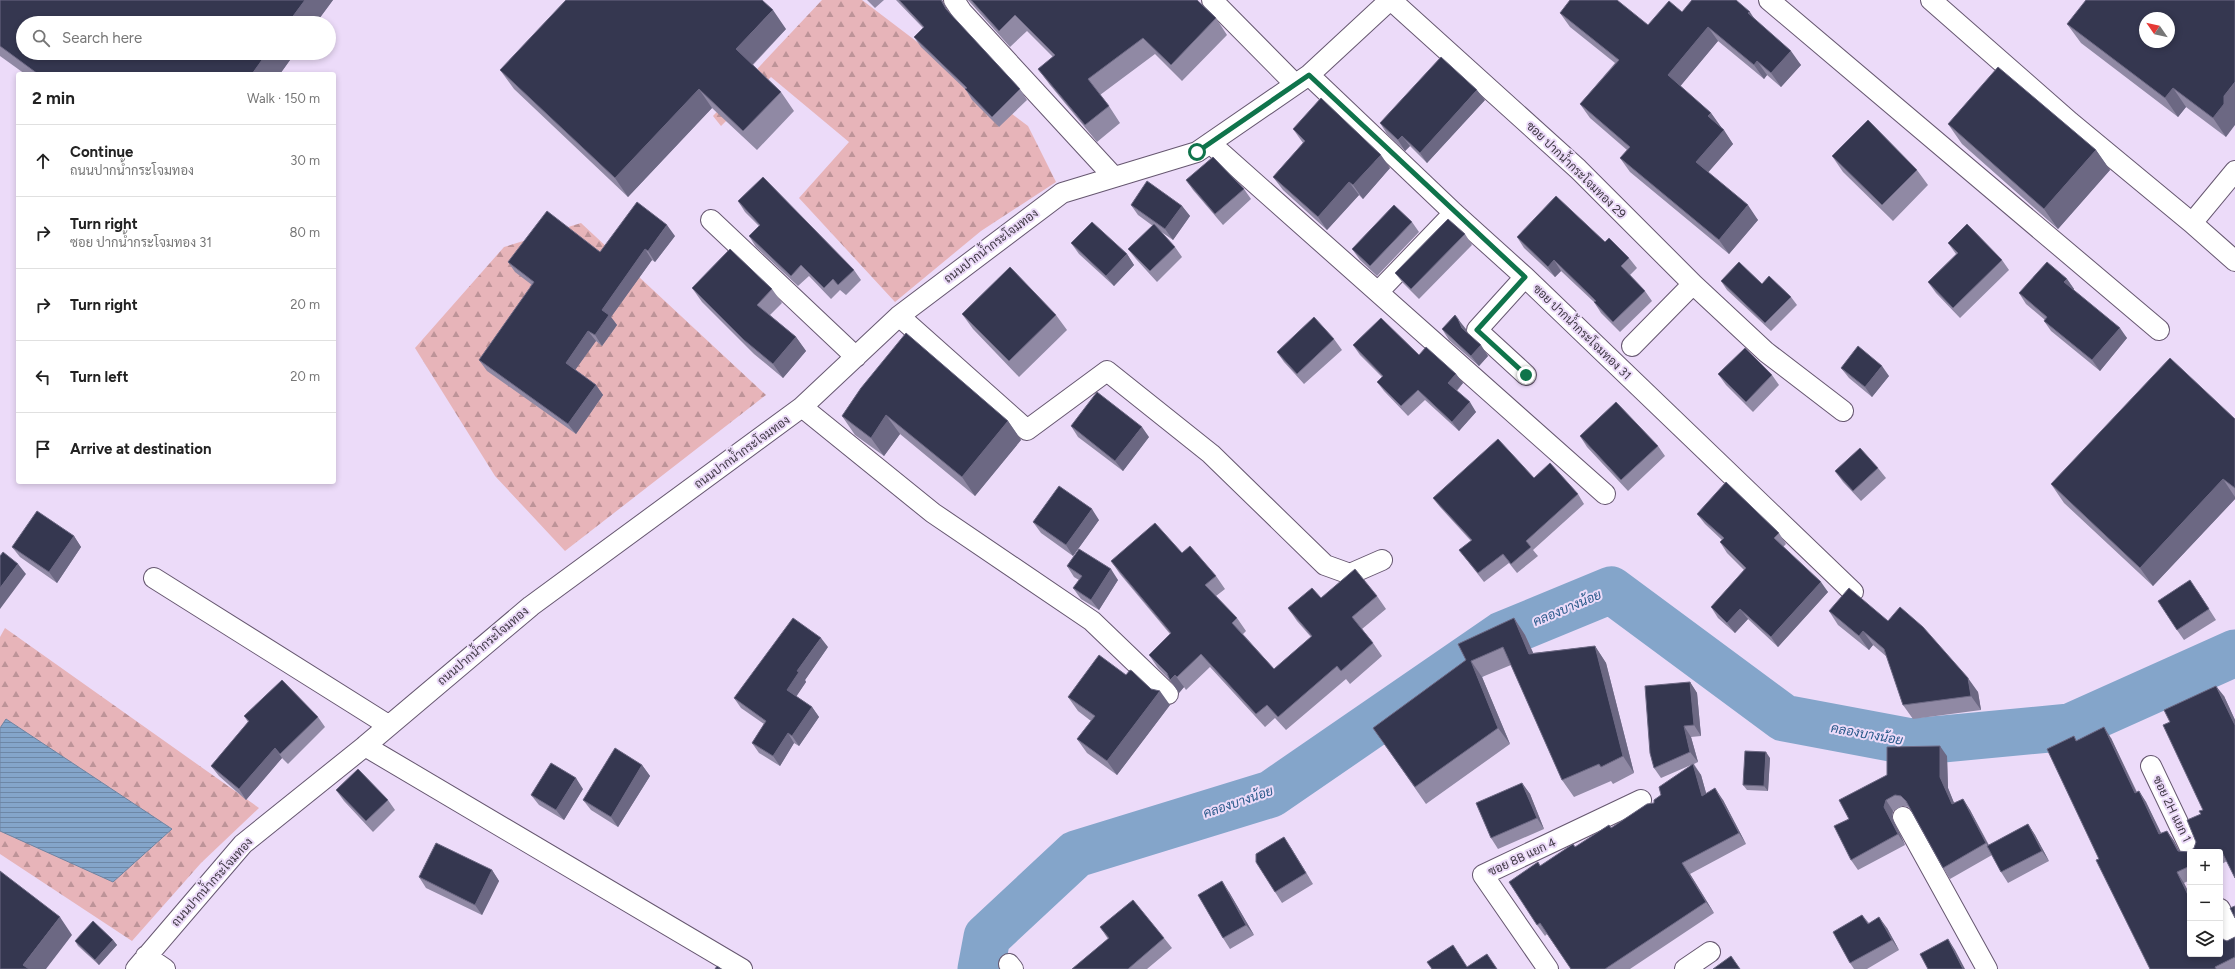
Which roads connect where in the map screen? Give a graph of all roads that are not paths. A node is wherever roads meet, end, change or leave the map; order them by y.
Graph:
1 (954, 0) edge
2 (1212, 0) edge
3 (1390, 0) edge
4 (1768, 0) edge
5 (1931, 0) edge
6 (1302, 80) junction
7 (1210, 143) junction
8 (2235, 171) edge
9 (1113, 176) junction
10 (1454, 212) junction
11 (711, 220) dead end
12 (2192, 223) junction
13 (2235, 261) edge
14 (1525, 277) junction
15 (1693, 284) junction
16 (1378, 292) junction
17 (899, 316) junction
18 (2158, 330) dead end
19 (1632, 346) dead end
20 (856, 357) junction
21 (1526, 375) dead end
22 (802, 407) junction
23 (1843, 411) dead end
24 (1605, 494) dead end
25 (1382, 560) dead end
26 (154, 578) dead end
27 (1853, 592) edge
28 (1168, 694) edge
29 (388, 726) junction
30 (365, 746) junction
31 (2151, 766) dead end
32 (1641, 800) dead end
33 (1903, 817) dead end
34 (2191, 849) edge
35 (2223, 915) edge
36 (2235, 940) edge
37 (1710, 952) dead end
38 (141, 963) edge
39 (165, 969) edge
40 (742, 969) edge
41 (1548, 969) edge
42 (1685, 969) edge
43 (1987, 969) edge

1 - 9 street
2 - 6 street, ซอย ปากน้ำกระโจมทอง 31
3 - 6 street, ถนนปากน้ำกระโจมทอง
3 - 15 street, ซอย ปากน้ำกระโจมทอง 29
4 - 18 street
5 - 12 street
6 - 7 street, ถนนปากน้ำกระโจมทอง
6 - 10 street, ซอย ปากน้ำกระโจมทอง 31
7 - 9 street, ถนนปากน้ำกระโจมทอง
7 - 16 street
8 - 12 street
9 - 17 street, ถนนปากน้ำกระโจมทอง
10 - 14 street, ซอย ปากน้ำกระโจมทอง 31
10 - 16 street
11 - 20 street
12 - 13 street
14 - 21 street
14 - 27 street, ซอย ปากน้ำกระโจมทอง 31
15 - 19 street
15 - 23 street, ซอย ปากน้ำกระโจมทอง 29
16 - 24 street
17 - 20 street, ถนนปากน้ำกระโจมทอง
17 - 25 street
20 - 22 street, ถนนปากน้ำกระโจมทอง
22 - 28 street
22 - 29 street, ถนนปากน้ำกระโจมทอง
26 - 29 street
29 - 30 street, ถนนปากน้ำกระโจมทอง
30 - 38 street, ถนนปากน้ำกระโจมทอง
30 - 40 street
31 - 34 street, ซอย 2H แยก 1
32 - 41 street, ซอย 8B แยก 4
33 - 43 street
35 - 36 street
37 - 42 street
38 - 39 street

